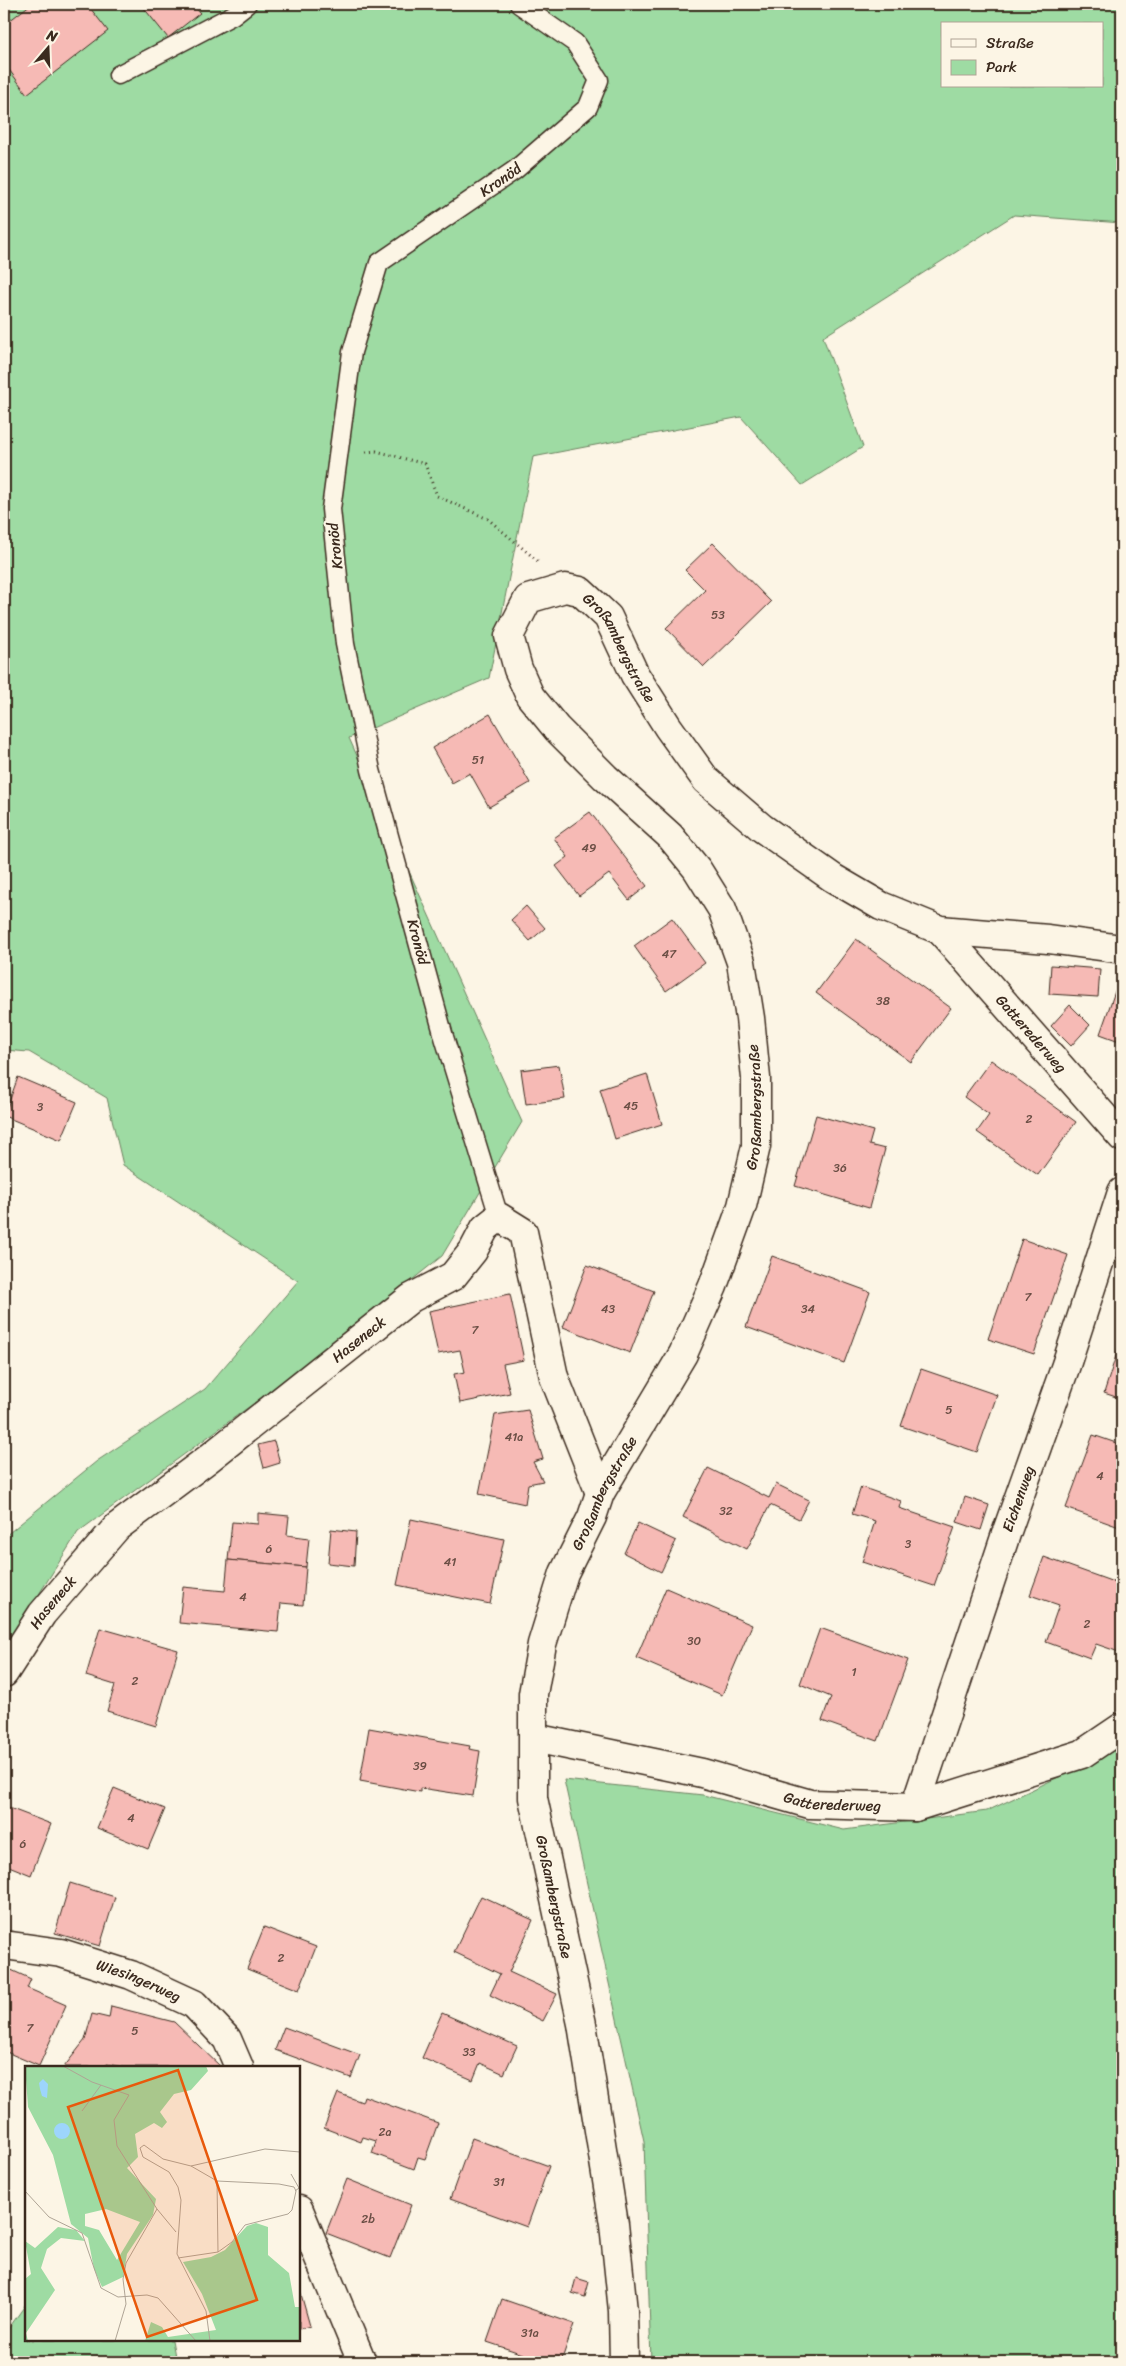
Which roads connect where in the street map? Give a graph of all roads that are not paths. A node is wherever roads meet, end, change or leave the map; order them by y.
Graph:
1 (247, 4) edge
2 (519, 4) edge
3 (118, 75) dead end
4 (940, 930) junction
5 (1122, 949) edge
6 (1122, 1137) edge
7 (1122, 1192) edge
8 (499, 1217) junction
9 (600, 1493) junction
10 (4, 1673) edge
11 (1122, 1727) edge
12 (534, 1738) junction
13 (915, 1806) junction
14 (4, 1945) edge
15 (239, 2066) edge
16 (300, 2212) edge
17 (362, 2362) edge
18 (624, 2362) edge

1 - 3 lane
2 - 8 lane, Kronöd
4 - 5 street, Großambergstraße
4 - 6 street, Gatterederweg
4 - 9 street, Großambergstraße
7 - 13 street, Eichenweg
8 - 9 street
8 - 10 street, Haseneck
9 - 12 street, Großambergstraße
11 - 13 street, Gatterederweg
12 - 13 street, Gatterederweg
12 - 18 street, Großambergstraße
14 - 15 street, Wiesingerweg
16 - 17 street

